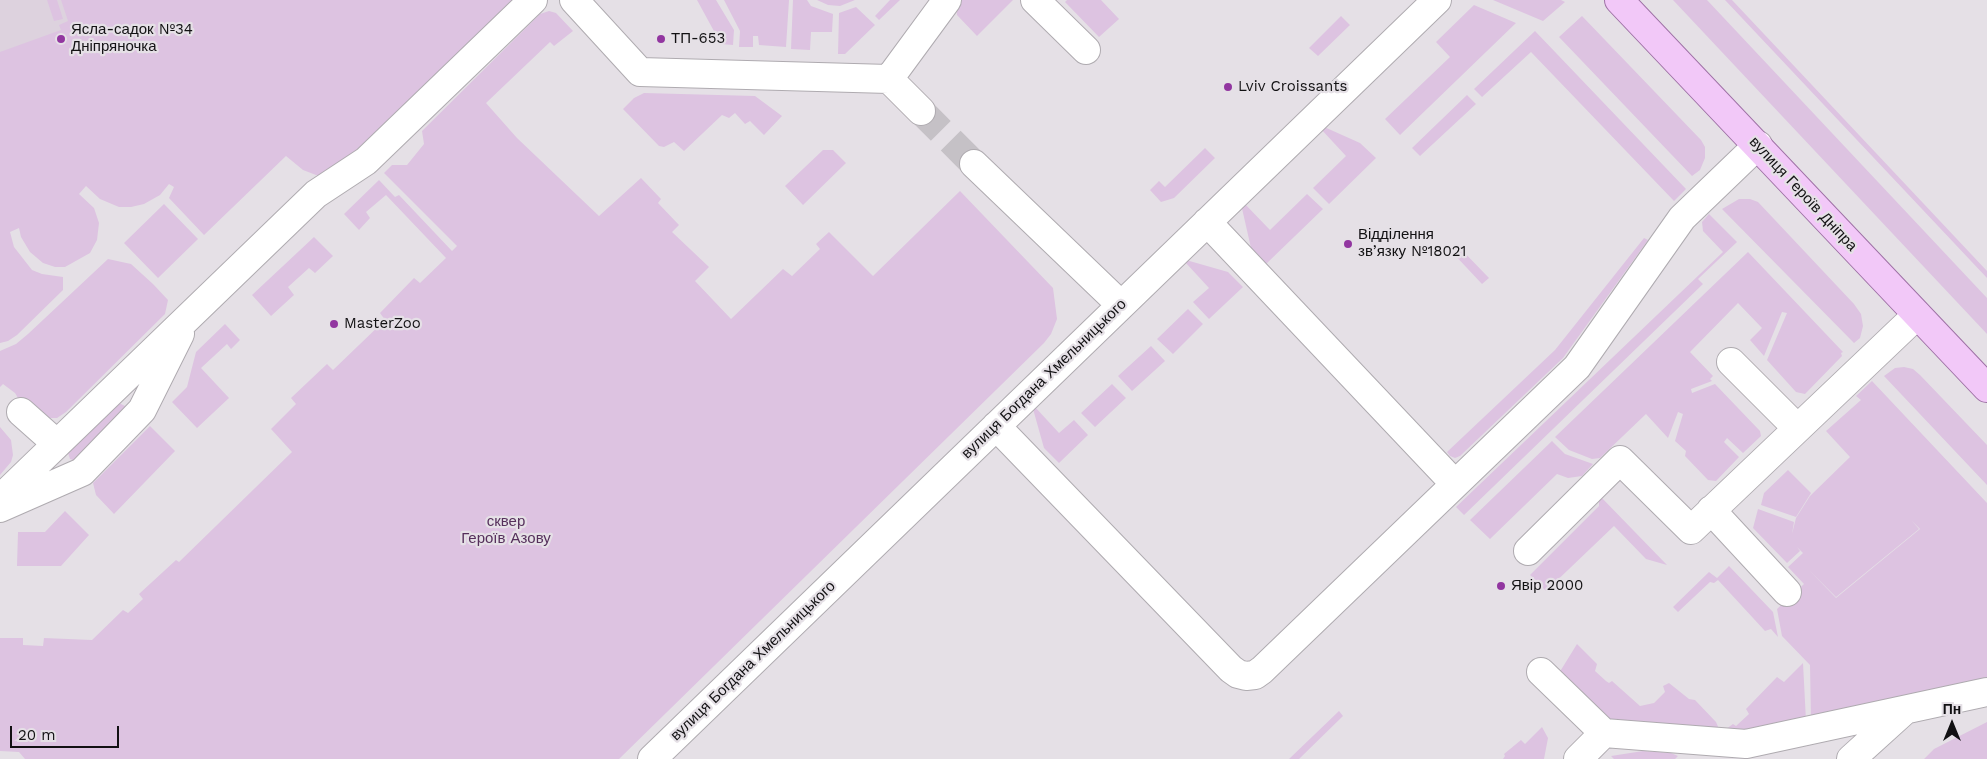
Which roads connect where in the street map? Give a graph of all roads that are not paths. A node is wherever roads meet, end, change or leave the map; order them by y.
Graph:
1 (533, 0) edge
2 (574, 0) edge
3 (947, 0) edge
4 (1035, 0) edge
5 (1437, 0) edge
6 (1619, 0) edge
7 (1086, 50) dead end
8 (890, 79) junction
9 (921, 111) tunnel mouth
10 (1758, 145) junction
11 (974, 164) tunnel mouth
12 (1207, 222) junction
13 (1121, 305) junction
14 (190, 315) junction
15 (1917, 315) junction
16 (1732, 362) dead end
17 (1987, 388) edge
18 (21, 412) dead end
19 (996, 426) junction
20 (1797, 428) junction
21 (57, 444) junction
22 (1455, 484) junction
23 (0, 499) edge
24 (0, 508) edge
25 (1711, 510) junction
26 (1528, 550) dead end
27 (1787, 592) dead end
28 (1541, 672) dead end
29 (1987, 692) edge
30 (1904, 710) junction
31 (1604, 733) junction
32 (1700, 751) edge
33 (662, 756) edge
34 (1578, 759) edge
35 (1852, 759) edge

1 - 14 street
2 - 8 street
3 - 8 street
4 - 7 street
5 - 12 street, вулиця Богдана Хмельницького
6 - 10 main road, вулиця Героїв Дніпра
8 - 9 street
10 - 15 main road, вулиця Героїв Дніпра
10 - 22 street
11 - 13 street
12 - 13 street, вулиця Богдана Хмельницького
12 - 22 street
13 - 19 street, вулиця Богдана Хмельницького
14 - 21 street
14 - 24 street
15 - 17 main road, вулиця Героїв Дніпра
15 - 20 street
16 - 20 street
18 - 21 street
19 - 22 street
19 - 33 street, вулиця Богдана Хмельницького
20 - 25 street
21 - 23 street
25 - 26 street
25 - 27 street
28 - 31 street
29 - 30 street
30 - 32 street
30 - 35 street
31 - 32 street
31 - 34 street

